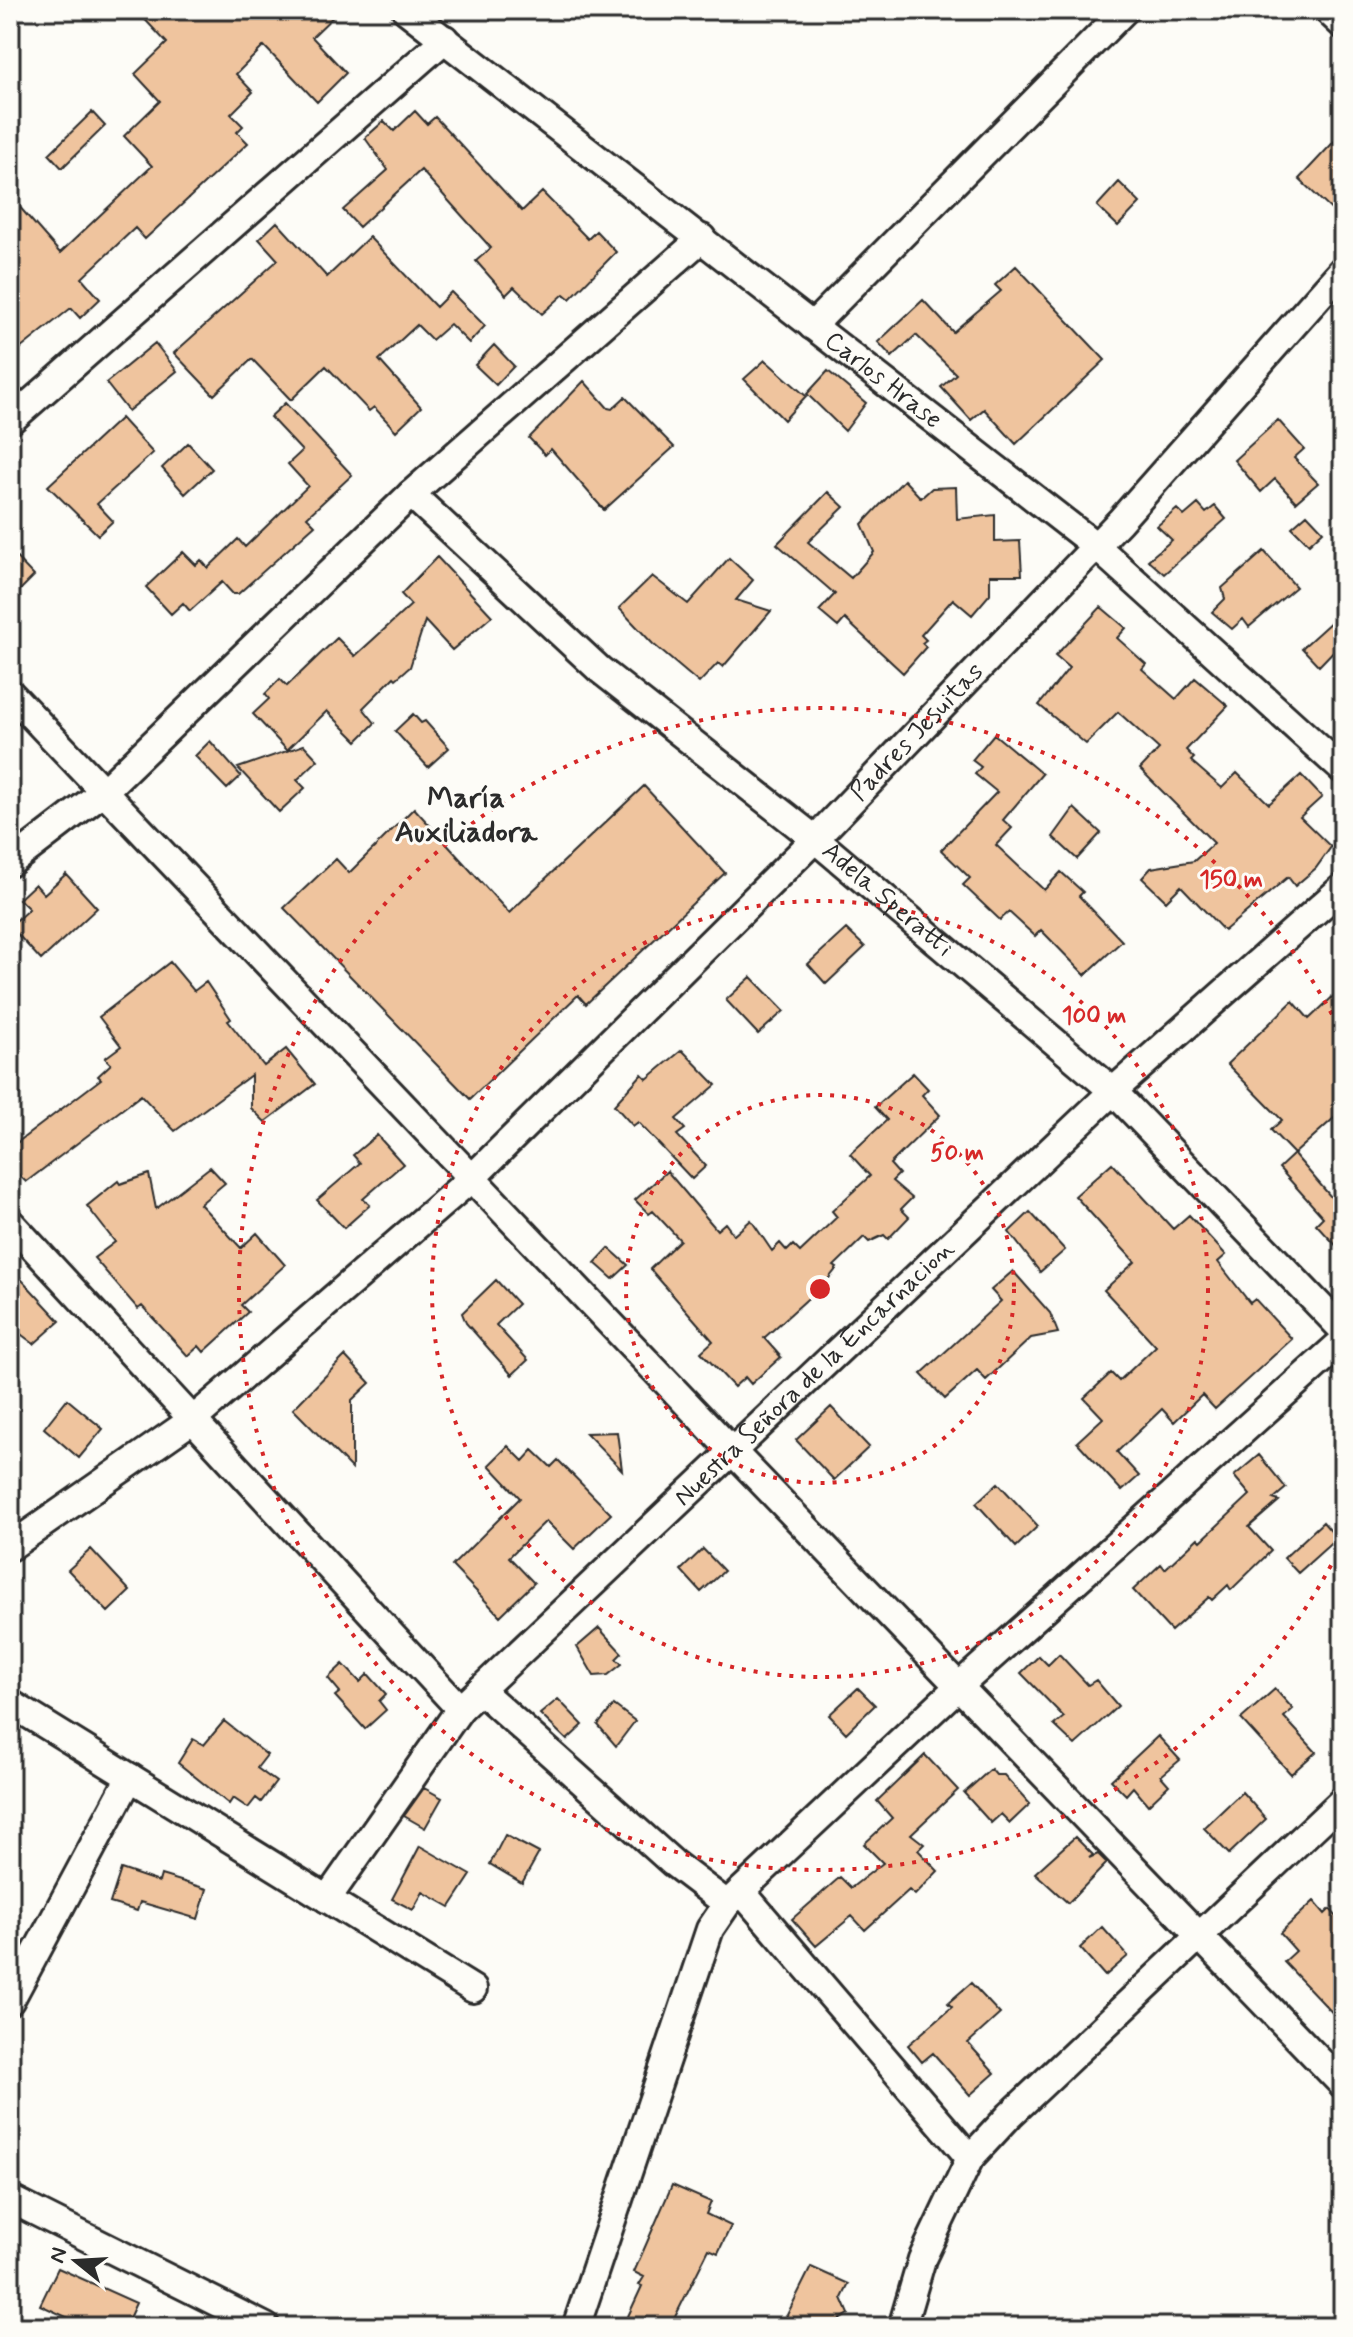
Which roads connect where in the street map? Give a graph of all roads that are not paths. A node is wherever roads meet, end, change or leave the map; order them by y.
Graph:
1 (406, 10) edge
2 (1125, 10) edge
3 (1327, 10) edge
4 (1343, 25) edge
5 (445, 39) junction
6 (702, 238) junction
7 (1343, 269) edge
8 (812, 326) junction
9 (10, 421) edge
10 (411, 494) junction
11 (1096, 546) junction
12 (10, 693) edge
13 (1343, 770) edge
14 (104, 791) junction
15 (815, 839) junction
16 (10, 863) edge
17 (1343, 887) edge
18 (1113, 1091) junction
19 (473, 1177) junction
20 (10, 1222) edge
21 (1343, 1330) edge
22 (1343, 1341) edge
23 (195, 1418) junction
24 (732, 1451) junction
25 (10, 1547) edge
26 (959, 1686) junction
27 (480, 1690) junction
28 (10, 1703) edge
29 (460, 1709) junction
30 (130, 1777) junction
31 (1343, 1800) edge
32 (734, 1897) junction
33 (327, 1899) junction
34 (1202, 1936) junction
35 (473, 1989) dead end
36 (10, 2001) edge
37 (1343, 2085) edge
38 (970, 2158) junction
39 (10, 2199) edge
40 (266, 2327) edge
41 (576, 2327) edge
42 (902, 2327) edge

1 - 5 street, Carlos Hrase
2 - 8 street
3 - 4 street
5 - 6 street, Carlos Hrase
5 - 9 street
6 - 8 street, Carlos Hrase
6 - 10 street
7 - 11 street, Padres Jesuitas
8 - 11 street, Carlos Hrase
10 - 14 street
10 - 15 street, Adela Speratti
11 - 13 street, Carlos Hrase
11 - 15 street, Padres Jesuitas
12 - 14 street
14 - 16 street
14 - 19 street
15 - 18 street, Adela Speratti
15 - 19 street, Padres Jesuitas
17 - 18 street, Nuestra Señora de la Encarnacion
18 - 21 street, Adela Speratti
18 - 24 street, Nuestra Señora de la Encarnacion
19 - 23 street, Padres Jesuitas
19 - 24 street
20 - 23 street
22 - 26 street
23 - 25 street, Padres Jesuitas
23 - 29 street
24 - 26 street
24 - 27 street, Nuestra Señora de la Encarnacion
26 - 32 street
26 - 34 street
27 - 29 street, Nuestra Señora de la Encarnacion
27 - 32 street
28 - 30 street
29 - 33 street, Nuestra Señora de la Encarnacion
30 - 33 street
30 - 36 street
31 - 34 street
32 - 38 street
32 - 41 street
33 - 35 street
34 - 37 street
34 - 38 street
38 - 42 street
39 - 40 street

